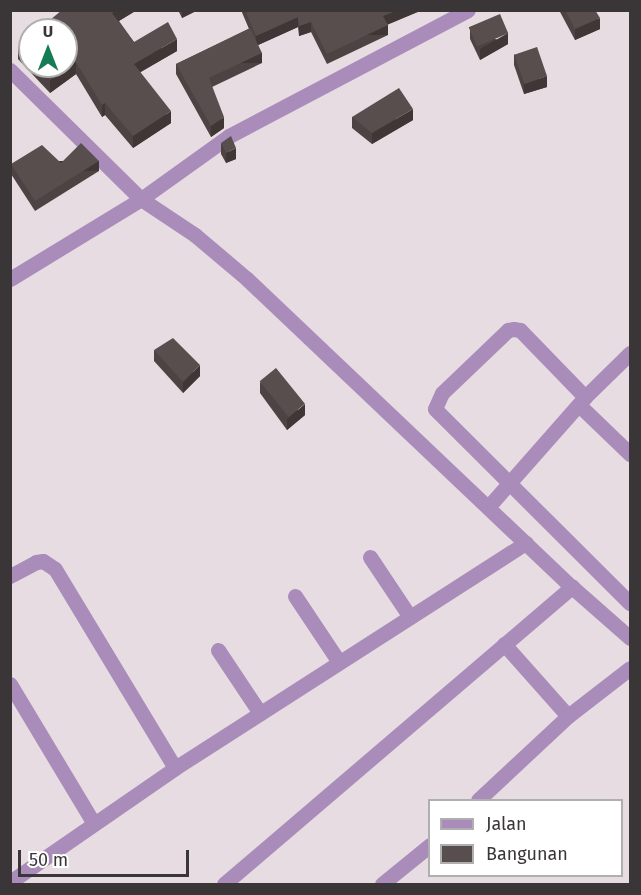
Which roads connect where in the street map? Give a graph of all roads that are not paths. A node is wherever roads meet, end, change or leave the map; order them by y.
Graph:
1 (468, 10) edge
2 (10, 70) edge
3 (141, 199) junction
4 (10, 279) edge
5 (630, 353) edge
6 (582, 401) junction
7 (630, 454) edge
8 (508, 485) junction
9 (489, 506) junction
10 (526, 543) junction
11 (370, 557) dead end
12 (10, 576) edge
13 (572, 587) junction
14 (295, 597) dead end
15 (630, 603) edge
16 (410, 617) junction
17 (630, 639) edge
18 (504, 644) junction
19 (218, 650) dead end
20 (339, 662) junction
21 (630, 668) edge
22 (10, 684) edge
23 (260, 713) junction
24 (568, 716) junction
25 (175, 768) junction
26 (480, 799) edge
27 (93, 822) junction
28 (428, 846) edge
29 (10, 882) edge
30 (224, 885) edge
31 (382, 885) edge

1 - 3 street
2 - 3 street
3 - 4 street
3 - 9 street
5 - 6 street
6 - 7 street
6 - 8 street
6 - 8 street
8 - 9 street
8 - 15 street
9 - 10 street
10 - 13 street
10 - 16 street
11 - 16 street
12 - 25 street
13 - 17 street
13 - 18 street
14 - 20 street
16 - 20 street
18 - 24 street
18 - 30 street
19 - 23 street
20 - 23 street
21 - 24 street
22 - 27 street
23 - 25 street
24 - 26 street
25 - 27 street
27 - 29 street
28 - 31 street

